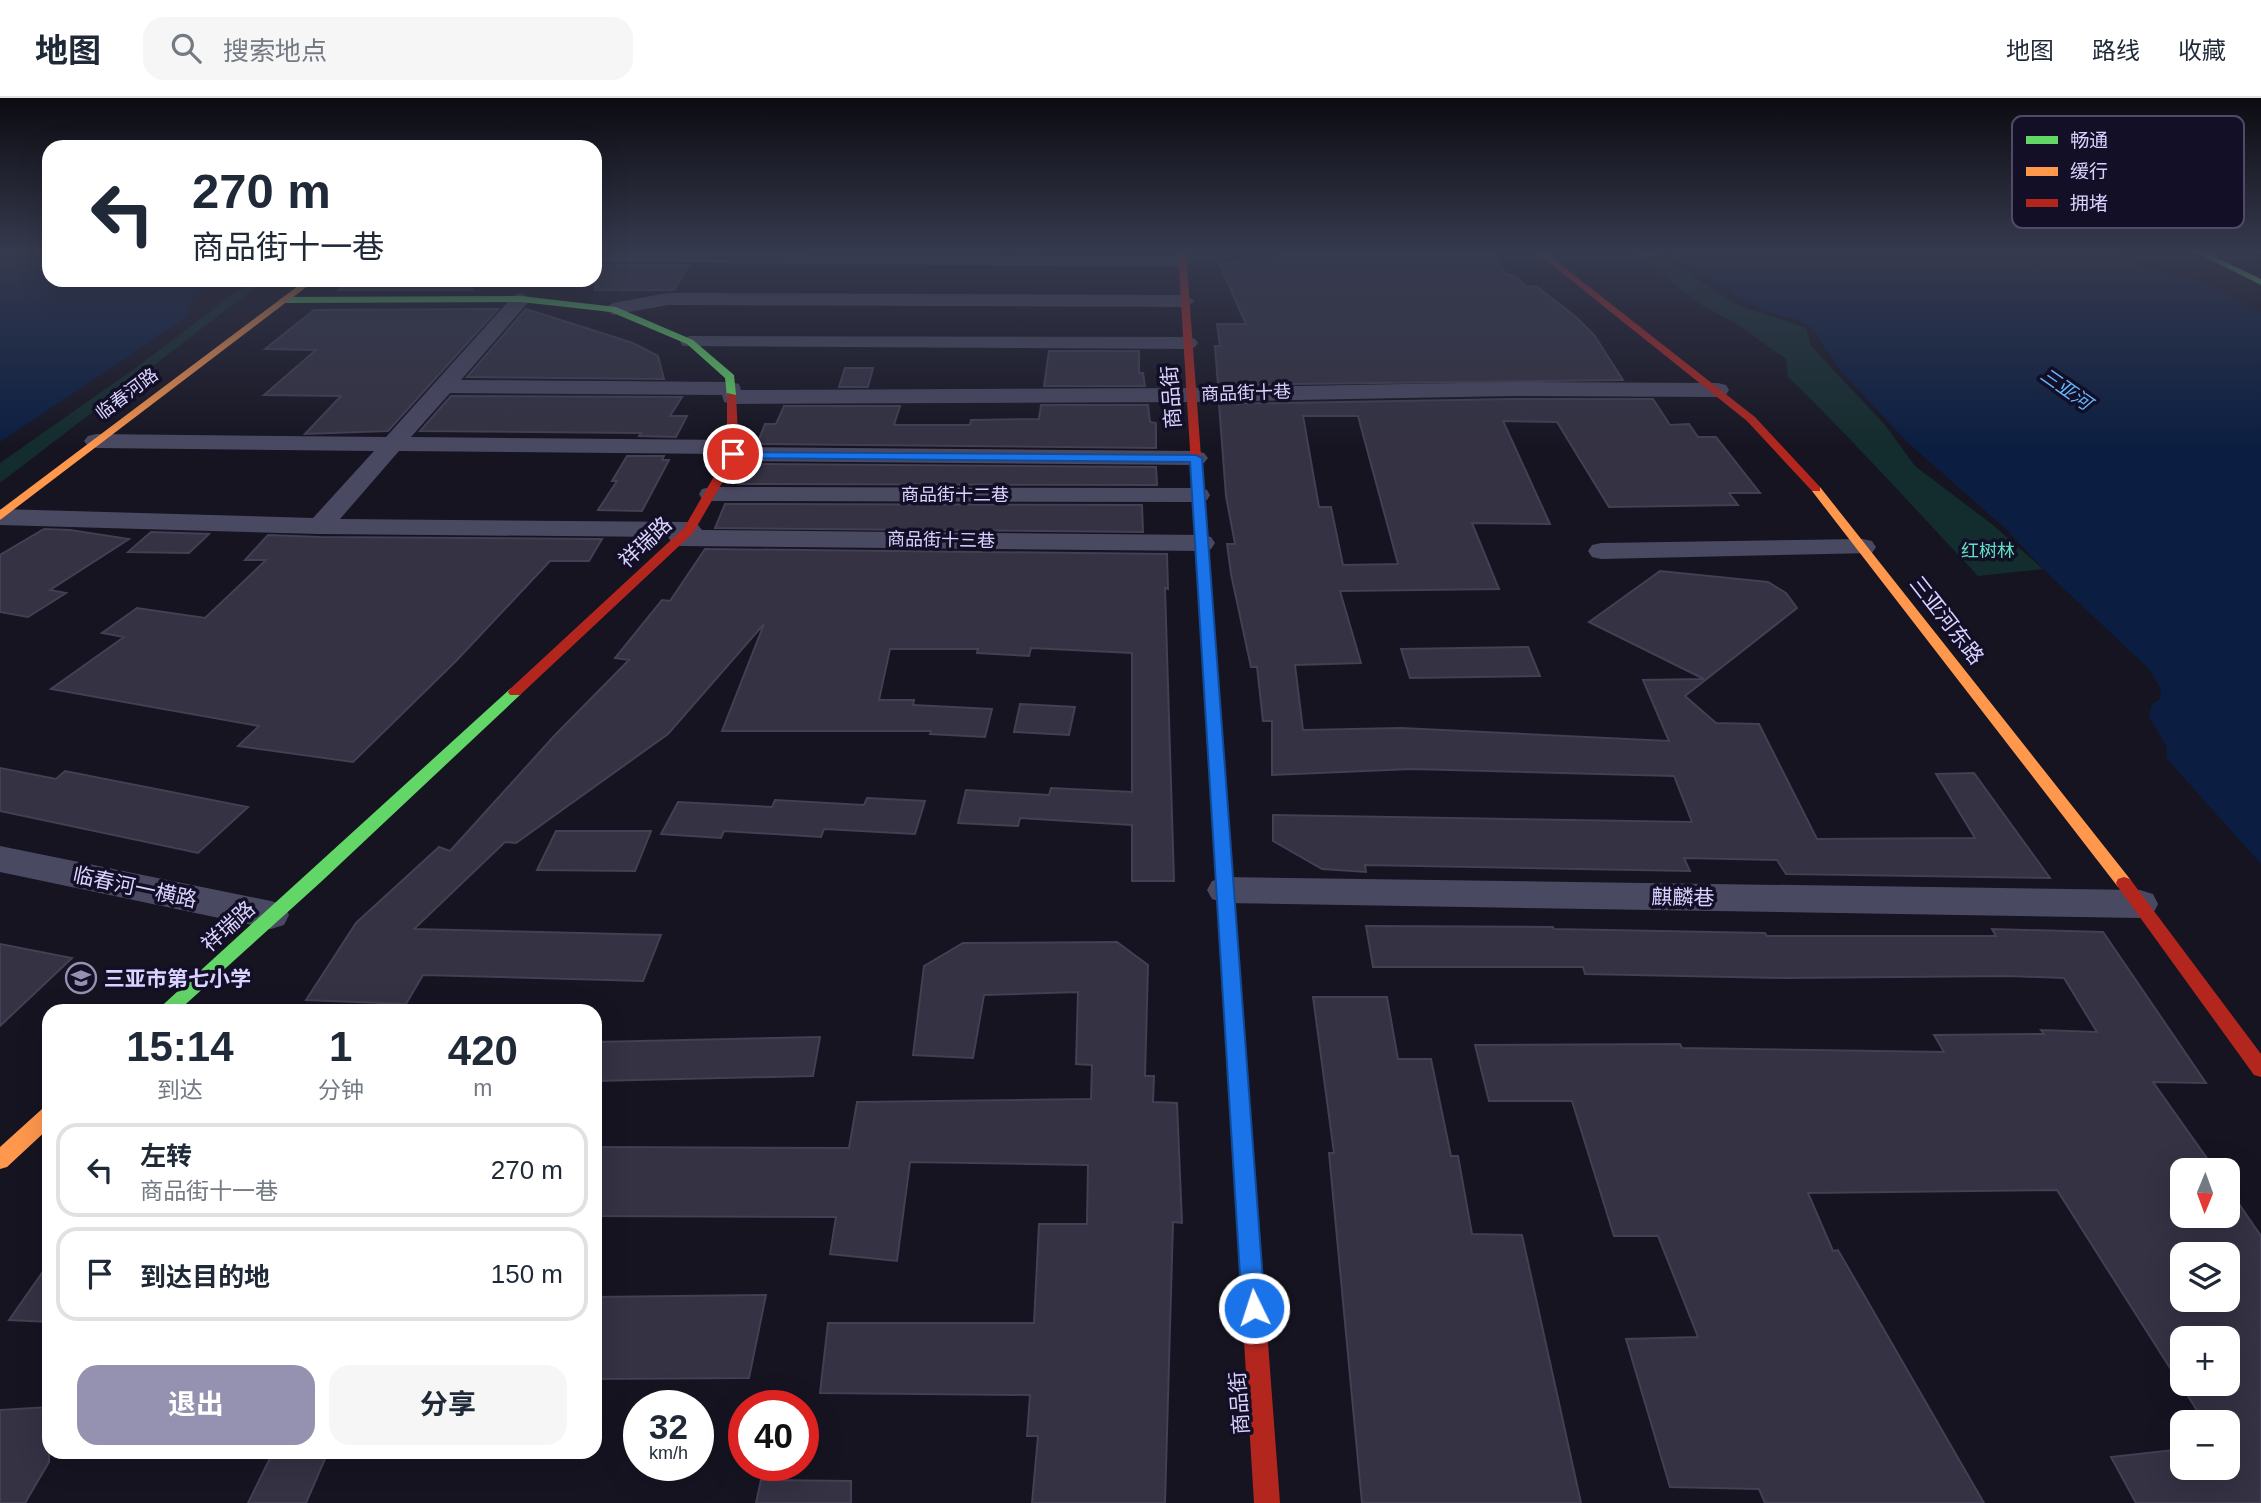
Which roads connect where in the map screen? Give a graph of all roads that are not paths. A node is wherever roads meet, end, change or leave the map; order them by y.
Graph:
1 (259, 319) edge
2 (504, 319) edge
3 (635, 319) edge
4 (859, 319) edge
5 (1186, 319) edge
6 (1626, 319) edge
7 (690, 342) junction
8 (848, 343) junction
9 (1188, 343) junction
10 (444, 386) junction
11 (1718, 390) junction
12 (732, 393) junction
13 (1192, 395) junction
14 (96, 441) junction
15 (391, 445) junction
16 (734, 451) junction
17 (1196, 458) junction
18 (711, 494) junction
19 (1199, 495) junction
20 (0, 516) edge
21 (320, 526) junction
22 (685, 534) junction
23 (1202, 543) junction
24 (1863, 547) junction
25 (1601, 551) dead end
26 (0, 859) edge
27 (1225, 890) junction
28 (2140, 904) junction
29 (271, 915) junction
30 (173, 1004) edge
31 (2261, 1069) edge
32 (42, 1121) edge
33 (0, 1160) edge
34 (1267, 1503) edge

1 - 14 street, 临春河路
2 - 10 street
3 - 7 street
4 - 8 street
5 - 9 street, 商品街
6 - 11 street, 三亚河东路
7 - 8 street
7 - 12 street
8 - 9 street
9 - 13 street, 商品街
10 - 12 street, 商品街十巷
10 - 15 street
11 - 13 street, 商品街十巷
11 - 24 street, 三亚河东路
12 - 13 street, 商品街十巷
12 - 16 street
13 - 17 street, 商品街
14 - 15 street
14 - 20 street, 临春河路
15 - 16 street
15 - 21 street
16 - 17 street
16 - 18 street, 祥瑞路
17 - 19 street, 商品街
18 - 19 street, 商品街十二巷
18 - 22 street, 祥瑞路
19 - 23 street, 商品街
20 - 21 street, 商品街十三巷
21 - 22 street, 商品街十三巷
22 - 23 street, 商品街十三巷
22 - 29 street, 祥瑞路
23 - 27 street, 商品街
24 - 25 street
24 - 28 street, 三亚河东路
26 - 29 street, 临春河一横路
27 - 28 street, 麒麟巷
27 - 34 street, 商品街
28 - 31 street, 三亚河东路
29 - 30 street, 祥瑞路
32 - 33 street

